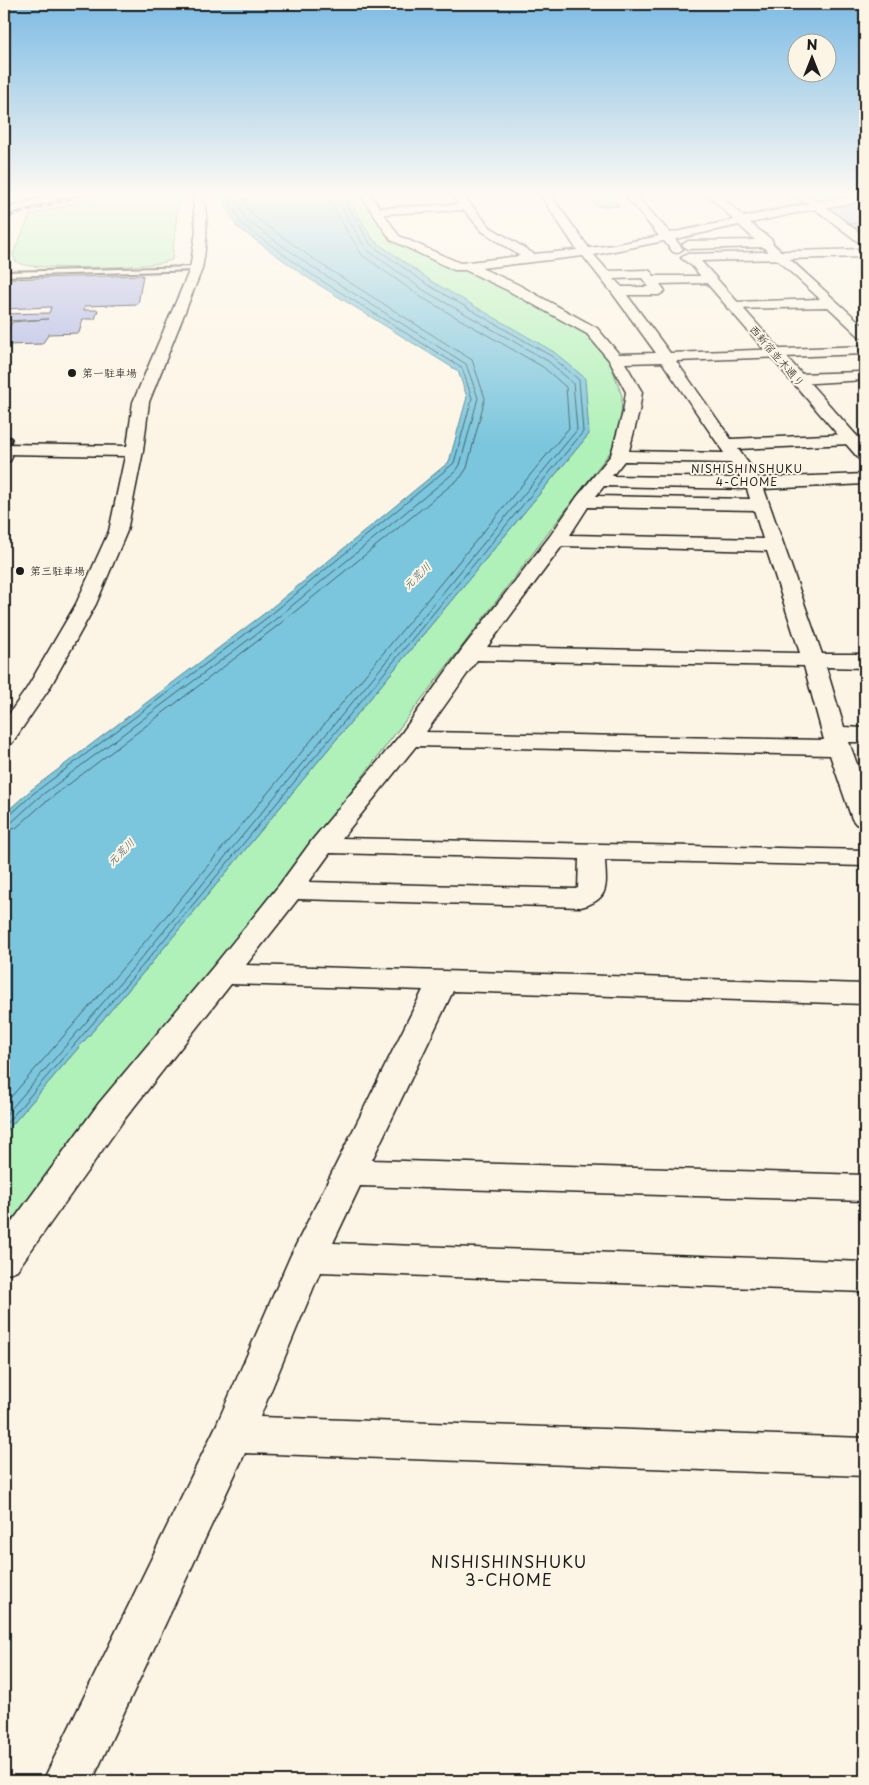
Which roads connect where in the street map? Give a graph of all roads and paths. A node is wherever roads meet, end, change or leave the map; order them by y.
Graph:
1 (193, 276) edge
2 (489, 276) edge
3 (604, 276) edge
4 (648, 276) edge
5 (708, 276) edge
6 (803, 276) edge
7 (819, 276) edge
8 (710, 279) junction
9 (651, 280) junction
10 (618, 292) junction
11 (832, 303) junction
12 (733, 306) junction
13 (865, 318) edge
14 (865, 334) edge
15 (761, 339) junction
16 (742, 340) dead end
17 (674, 342) dead end
18 (655, 343) junction
19 (865, 350) edge
20 (775, 353) junction
21 (666, 357) junction
22 (615, 359) junction
23 (769, 369) dead end
24 (676, 372) junction
25 (695, 372) dead end
26 (792, 374) junction
27 (860, 377) dead end
28 (4, 437) edge
29 (850, 439) junction
30 (726, 444) junction
31 (4, 449) edge
32 (135, 452) junction
33 (619, 456) junction
34 (865, 456) edge
35 (4, 457) edge
36 (737, 458) junction
37 (865, 479) edge
38 (601, 481) junction
39 (754, 484) junction
40 (583, 501) junction
41 (761, 505) junction
42 (557, 540) junction
43 (774, 545) junction
44 (470, 653) junction
45 (813, 659) junction
46 (865, 661) edge
47 (865, 735) edge
48 (4, 738) edge
49 (409, 739) junction
50 (836, 741) junction
51 (865, 819) edge
52 (322, 845) junction
53 (592, 851) junction
54 (865, 858) edge
55 (290, 890) junction
56 (224, 974) junction
57 (442, 982) junction
58 (865, 994) edge
59 (348, 1173) junction
60 (865, 1188) edge
61 (308, 1257) junction
62 (4, 1260) edge
63 (865, 1277) edge
64 (233, 1434) junction
65 (865, 1457) edge
66 (67, 1781) edge

1 - 32 street
2 - 22 street
3 - 10 street
4 - 9 street
5 - 8 street, 西新宿並木通り
6 - 11 street
7 - 13 street
8 - 9 street
8 - 12 street, 西新宿並木通り
9 - 10 street
10 - 18 street
11 - 12 street
11 - 14 street
12 - 15 street, 西新宿並木通り
15 - 16 street
15 - 20 street, 西新宿並木通り
17 - 18 street
18 - 21 street
19 - 20 street
20 - 21 street
20 - 26 street, 西新宿並木通り
21 - 22 street
21 - 24 street
22 - 33 street
23 - 26 street
24 - 25 street
24 - 30 street
26 - 27 street
26 - 29 street, 西新宿並木通り
28 - 31 lane
29 - 30 street
29 - 34 street, 西新宿並木通り
30 - 36 street
31 - 32 street
31 - 35 street
32 - 48 street
33 - 36 street
33 - 38 street
36 - 39 street
37 - 39 street
38 - 39 street
38 - 40 street
39 - 41 street
40 - 41 street
40 - 42 street
41 - 43 street
42 - 43 street
42 - 44 street
43 - 45 street
44 - 45 street
44 - 49 street
45 - 46 street
45 - 50 street
47 - 50 street
49 - 50 street
49 - 52 street
50 - 51 street
52 - 53 street
52 - 55 street
53 - 54 street
53 - 55 street
55 - 56 street
56 - 57 street
56 - 62 street
57 - 58 street
57 - 59 street
59 - 60 street
59 - 61 street
61 - 63 street
61 - 64 street
64 - 65 street
64 - 66 street

